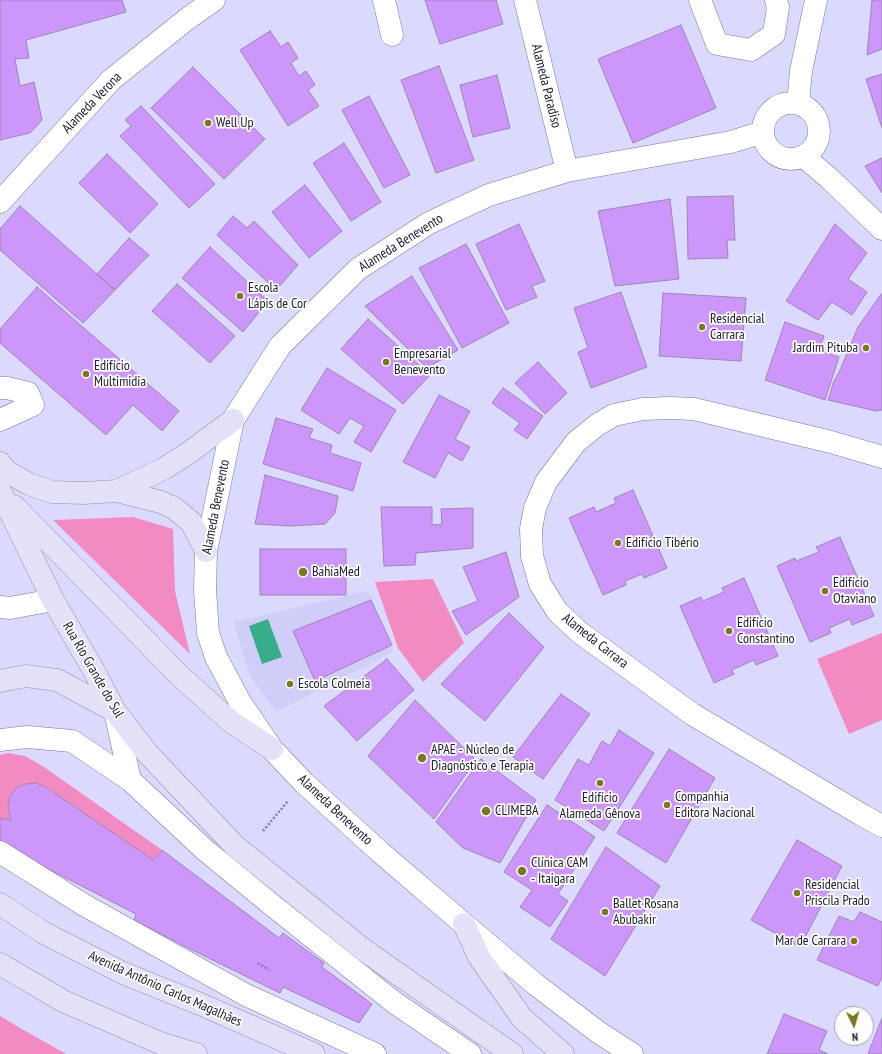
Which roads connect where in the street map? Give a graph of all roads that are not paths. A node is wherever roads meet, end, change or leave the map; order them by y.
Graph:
1 (214, 0) edge
2 (384, 0) edge
3 (525, 0) edge
4 (700, 0) edge
5 (776, 0) edge
6 (816, 0) edge
7 (392, 35) dead end
8 (794, 103) junction
9 (764, 137) junction
10 (807, 153) junction
11 (567, 171) junction
12 (0, 202) edge
13 (882, 229) edge
14 (0, 388) edge
15 (0, 420) edge
16 (233, 420) junction
17 (882, 457) edge
18 (0, 463) edge
19 (117, 491) junction
20 (0, 492) edge
21 (206, 551) junction
22 (53, 600) junction
23 (0, 607) edge
24 (0, 681) edge
25 (115, 711) junction
26 (0, 740) edge
27 (272, 749) junction
28 (130, 780) junction
29 (882, 826) edge
30 (0, 852) edge
31 (0, 904) edge
32 (464, 924) junction
33 (0, 964) edge
34 (196, 1054) edge
35 (314, 1054) edge
36 (375, 1054) edge
37 (470, 1054) edge
38 (512, 1054) edge
39 (563, 1054) edge
40 (632, 1054) edge

1 - 12 street, Alameda Verona
2 - 7 street
3 - 11 street, Alameda Paradiso
4 - 5 street
6 - 8 street
8 - 9 street
8 - 10 street
9 - 10 street
9 - 11 street, Alameda Benevento
10 - 13 street
11 - 16 street, Alameda Benevento
14 - 15 street
16 - 19 main road
16 - 21 street, Alameda Benevento
17 - 29 street, Alameda Carrara
18 - 19 main road
19 - 21 main road
20 - 22 main road, Rua Rio Grande do Sul
20 - 27 main road
21 - 27 street, Alameda Benevento
22 - 23 street
22 - 25 main road, Rua Rio Grande do Sul
24 - 25 main road
25 - 28 street
25 - 38 main road, Rua Rio Grande do Sul
26 - 28 street
27 - 32 street, Alameda Benevento
28 - 37 street
30 - 36 street
31 - 35 main road, Avenida Antônio Carlos Magalhães
32 - 39 main road
32 - 40 street, Alameda Benevento
33 - 34 main road

